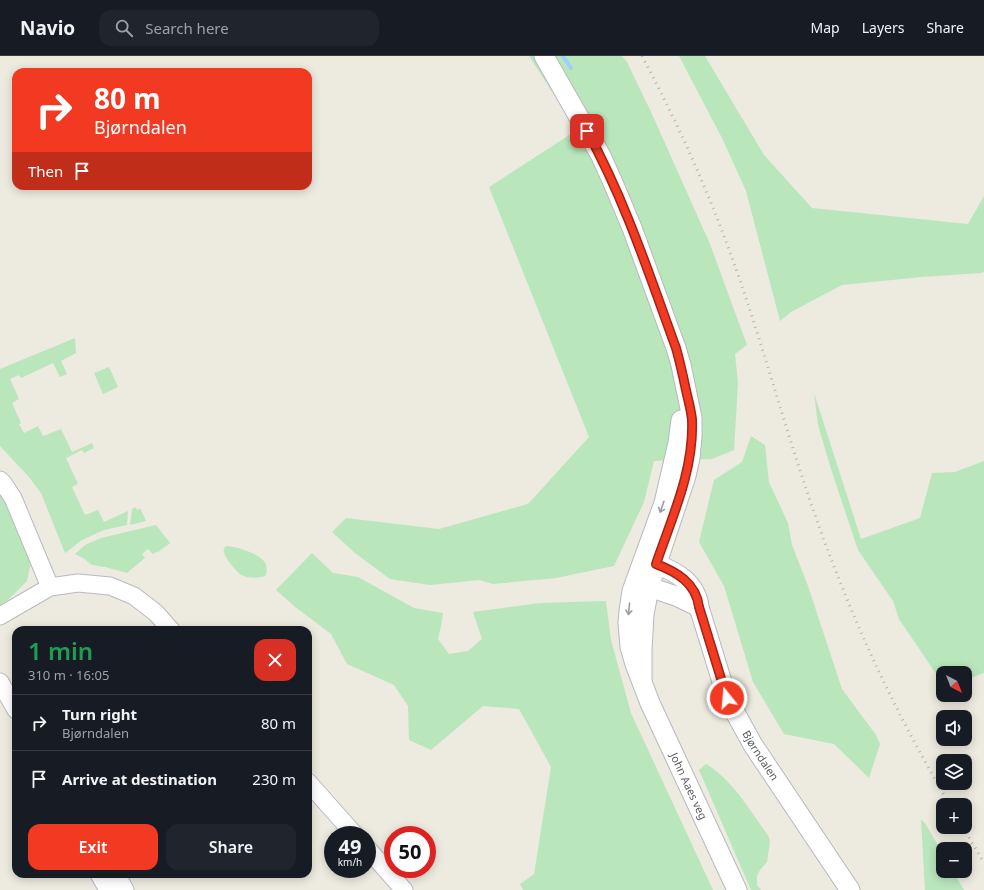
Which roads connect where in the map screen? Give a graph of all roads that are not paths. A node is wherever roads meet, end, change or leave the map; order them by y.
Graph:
1 (544, 56) edge
2 (0, 480) edge
3 (648, 574) junction
4 (50, 587) junction
5 (0, 616) edge
6 (167, 626) edge
7 (0, 682) edge
8 (12, 703) edge
9 (312, 787) edge
10 (347, 826) edge
11 (376, 858) edge
12 (101, 878) edge
13 (118, 878) edge
14 (108, 890) edge
15 (125, 890) edge
16 (404, 890) edge
17 (737, 890) edge
18 (850, 890) edge

1 - 3 main road
2 - 4 street
3 - 17 main road, John Aaes veg
3 - 18 main road, Bjørndalen
4 - 5 street
4 - 6 street
7 - 8 street
9 - 10 street
11 - 16 street
12 - 14 street
13 - 15 street

